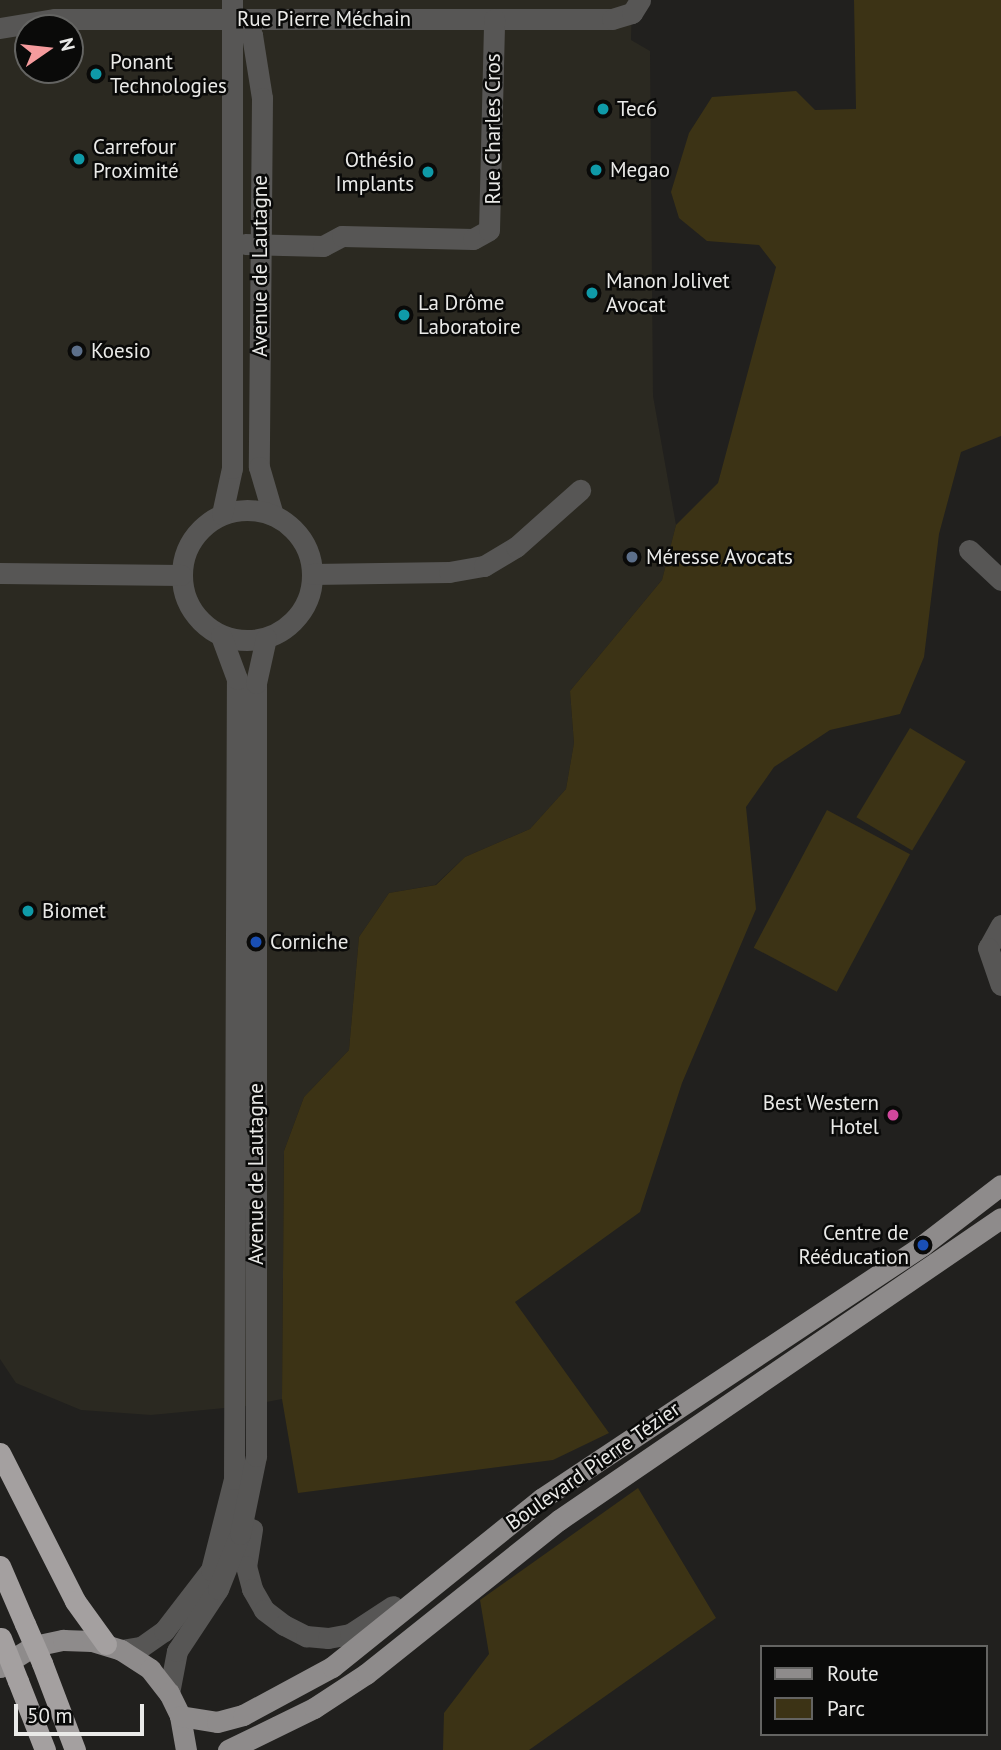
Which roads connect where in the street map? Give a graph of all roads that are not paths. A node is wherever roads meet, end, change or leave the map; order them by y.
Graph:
1 (640, 0) edge
2 (236, 12) edge
3 (494, 19) junction
4 (0, 28) edge
5 (233, 244) junction
6 (260, 244) junction
7 (580, 490) dead end
8 (222, 514) junction
9 (273, 515) junction
10 (969, 550) dead end
11 (0, 573) edge
12 (312, 573) junction
13 (181, 575) junction
14 (1001, 580) edge
15 (221, 636) junction
16 (266, 638) junction
17 (1001, 925) edge
18 (1001, 985) edge
19 (1001, 1185) edge
20 (1001, 1218) edge
21 (0, 1453) edge
22 (256, 1455) junction
23 (457, 1564) junction
24 (0, 1566) edge
25 (0, 1637) edge
26 (113, 1647) junction
27 (0, 1667) edge
28 (169, 1693) junction
29 (180, 1716) junction
30 (45, 1750) edge
31 (75, 1750) edge
32 (186, 1750) edge
33 (228, 1750) edge

1 - 3 street, Rue Pierre Méchain
2 - 3 street, Rue Pierre Méchain
2 - 4 street, Rue Pierre Méchain
2 - 5 street, Avenue de Lautagne
2 - 6 street, Avenue de Lautagne
3 - 6 street, Rue Charles Cros
5 - 6 street, Rue Charles Cros
5 - 8 street, Avenue de Lautagne
6 - 9 street, Avenue de Lautagne
7 - 12 street
8 - 9 street
8 - 13 street
9 - 12 street
10 - 14 street
11 - 13 street
12 - 16 street
13 - 15 street
15 - 16 street
15 - 26 street, Avenue de Lautagne
16 - 22 street, Avenue de Lautagne
17 - 18 street
19 - 23 main road, Boulevard Pierre Tézier
20 - 33 main road, Boulevard Pierre Tézier
21 - 26 highway
22 - 23 street
22 - 28 street, Avenue de Lautagne
23 - 29 main road, Boulevard Pierre Tézier
24 - 31 highway, bridge
25 - 30 highway, bridge
26 - 27 main road
26 - 28 main road
28 - 29 main road
29 - 32 main road

